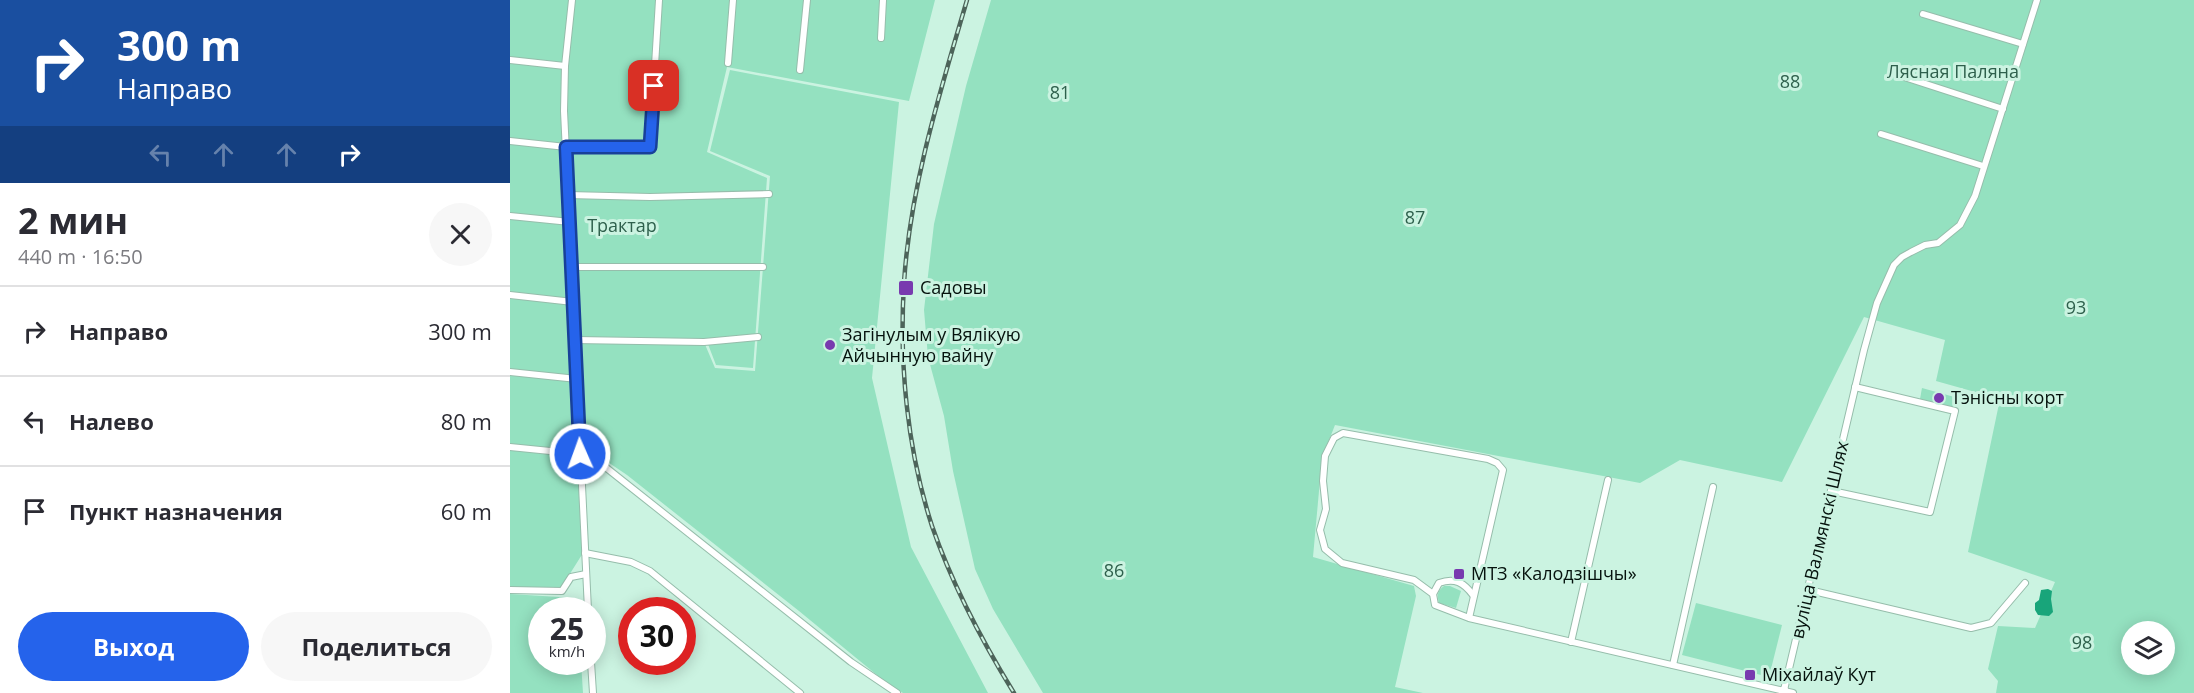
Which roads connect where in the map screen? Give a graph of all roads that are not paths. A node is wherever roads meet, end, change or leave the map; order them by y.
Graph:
1 (572, 0) edge
2 (659, 0) edge
3 (733, 0) edge
4 (807, 0) edge
5 (883, 0) edge
6 (2037, 0) edge
7 (1923, 14) dead end
8 (881, 38) dead end
9 (2023, 44) junction
10 (510, 60) edge
11 (729, 63) dead end
12 (565, 66) junction
13 (800, 70) dead end
14 (1898, 75) dead end
15 (2003, 109) junction
16 (1881, 134) dead end
17 (510, 141) edge
18 (566, 147) junction
19 (1983, 166) junction
20 (769, 194) dead end
21 (568, 195) junction
22 (510, 216) edge
23 (570, 222) junction
24 (573, 267) junction
25 (763, 267) dead end
26 (510, 296) edge
27 (573, 302) junction
28 (758, 337) dead end
29 (575, 340) junction
30 (510, 372) edge
31 (577, 379) junction
32 (1855, 387) junction
33 (510, 447) edge
34 (580, 454) junction
35 (1608, 480) dead end
36 (1713, 487) dead end
37 (1832, 491) junction
38 (585, 553) junction
39 (586, 574) junction
40 (2025, 583) dead end
41 (510, 590) edge
42 (1809, 590) junction
43 (1433, 594) junction
44 (1473, 595) junction
45 (587, 597) edge
46 (1469, 618) junction
47 (1571, 642) junction
48 (1673, 665) junction
49 (592, 675) edge
50 (1783, 692) edge
51 (593, 693) edge
52 (800, 693) edge
53 (897, 693) edge
54 (1793, 693) edge

1 - 12 street
2 - 18 street
3 - 11 street
4 - 13 street
5 - 8 street
6 - 9 street, вуліца Валмянскі Шлях
7 - 9 street
9 - 15 street, вуліца Валмянскі Шлях
10 - 12 street
12 - 18 street
14 - 15 street
15 - 19 street, вуліца Валмянскі Шлях
16 - 19 street
17 - 18 street
18 - 21 street
19 - 32 street, вуліца Валмянскі Шлях
20 - 21 street
21 - 23 street
22 - 23 street
23 - 24 street
24 - 25 street
24 - 27 street
26 - 27 street
27 - 29 street
28 - 29 street
29 - 31 street
30 - 31 street
31 - 34 street
32 - 37 street, вуліца Валмянскі Шлях
32 - 37 street
33 - 34 street
34 - 38 street
34 - 53 street
35 - 47 street
36 - 48 street
37 - 42 street, вуліца Валмянскі Шлях
38 - 39 street
38 - 52 street
39 - 41 street
39 - 45 street
40 - 42 street
42 - 50 street, вуліца Валмянскі Шлях
43 - 44 street
43 - 44 street
43 - 46 street
44 - 46 street
46 - 47 street
47 - 48 street
48 - 50 street
49 - 51 street
50 - 54 street

